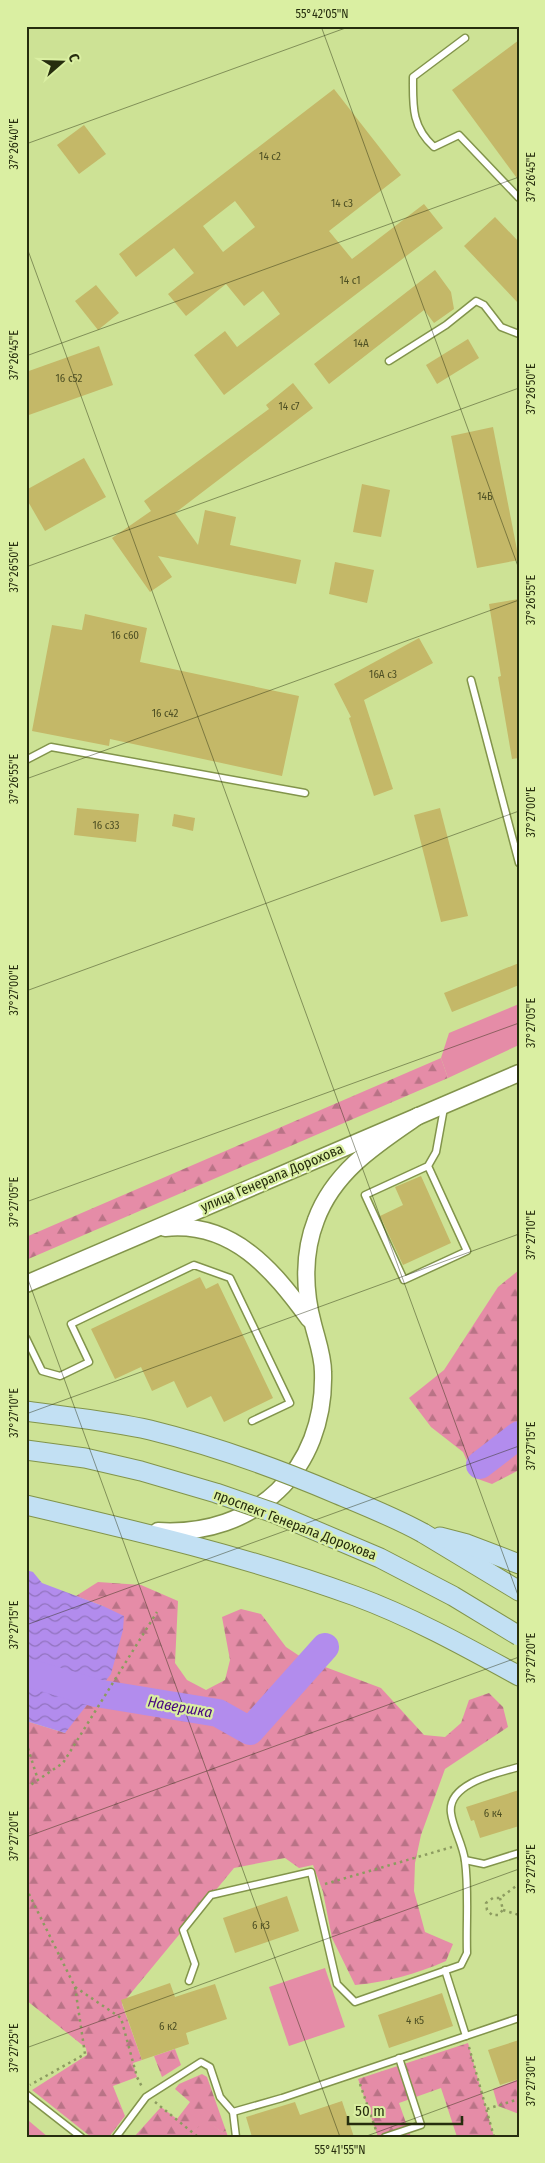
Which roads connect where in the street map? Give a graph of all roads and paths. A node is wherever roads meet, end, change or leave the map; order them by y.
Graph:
1 (465, 38) dead end
2 (519, 198) edge
3 (519, 334) edge
4 (389, 361) dead end
5 (471, 680) dead end
6 (26, 760) edge
7 (305, 793) dead end
8 (519, 863) edge
9 (519, 1073) edge
10 (444, 1105) junction
11 (418, 1116) junction
12 (428, 1166) junction
13 (151, 1229) junction
14 (26, 1284) edge
15 (312, 1323) junction
16 (26, 1338) edge
17 (26, 1412) edge
18 (252, 1421) dead end
19 (26, 1450) edge
20 (26, 1504) edge
21 (129, 1529) junction
22 (423, 1533) junction
23 (519, 1564) edge
24 (519, 1591) edge
25 (157, 1612) dead end
26 (519, 1636) edge
27 (519, 1676) edge
28 (26, 1742) edge
29 (519, 1766) edge
30 (38, 1780) junction
31 (26, 1788) edge
32 (461, 1845) junction
33 (519, 1852) edge
34 (465, 1860) junction
35 (519, 1884) edge
36 (314, 1887) junction
37 (26, 1888) edge
38 (500, 1898) junction
39 (504, 1910) junction
40 (519, 1915) edge
41 (445, 1970) junction
42 (189, 1981) dead end
43 (75, 1986) junction
44 (519, 2018) edge
45 (466, 2036) junction
46 (399, 2058) junction
47 (356, 2073) junction
48 (26, 2087) edge
49 (26, 2094) edge
50 (146, 2097) junction
51 (519, 2099) edge
52 (487, 2109) junction
53 (233, 2112) junction
54 (81, 2137) edge
55 (116, 2137) edge
56 (198, 2137) edge
57 (236, 2137) edge
58 (378, 2137) edge
59 (385, 2137) edge
60 (494, 2137) edge

1 - 2 lane
3 - 4 lane
5 - 8 lane
6 - 7 lane
9 - 10 street, улица Генерала Дорохова
10 - 11 street, улица Генерала Дорохова
10 - 12 lane
11 - 13 street, улица Генерала Дорохова
11 - 15 street
12 - 12 lane
13 - 14 street, улица Генерала Дорохова
13 - 15 street
15 - 21 street
16 - 18 lane
17 - 22 main road, bridge
19 - 26 main road, проспект Генерала Дорохова, bridge
20 - 21 main road
21 - 27 main road
22 - 23 main road
22 - 24 main road
25 - 30 path
28 - 30 path
29 - 32 lane
30 - 31 path
32 - 34 lane
32 - 36 path
33 - 34 lane
34 - 41 lane
35 - 38 path
36 - 41 lane
36 - 42 lane
37 - 43 path
38 - 39 path
38 - 39 path
39 - 40 path
41 - 45 lane
43 - 48 path
43 - 50 path
44 - 45 lane
45 - 46 lane
45 - 52 path
46 - 47 lane
46 - 59 lane
47 - 53 lane
47 - 58 path
49 - 54 lane
50 - 53 lane
50 - 55 lane
50 - 56 path
51 - 52 path
52 - 60 path
53 - 57 lane

